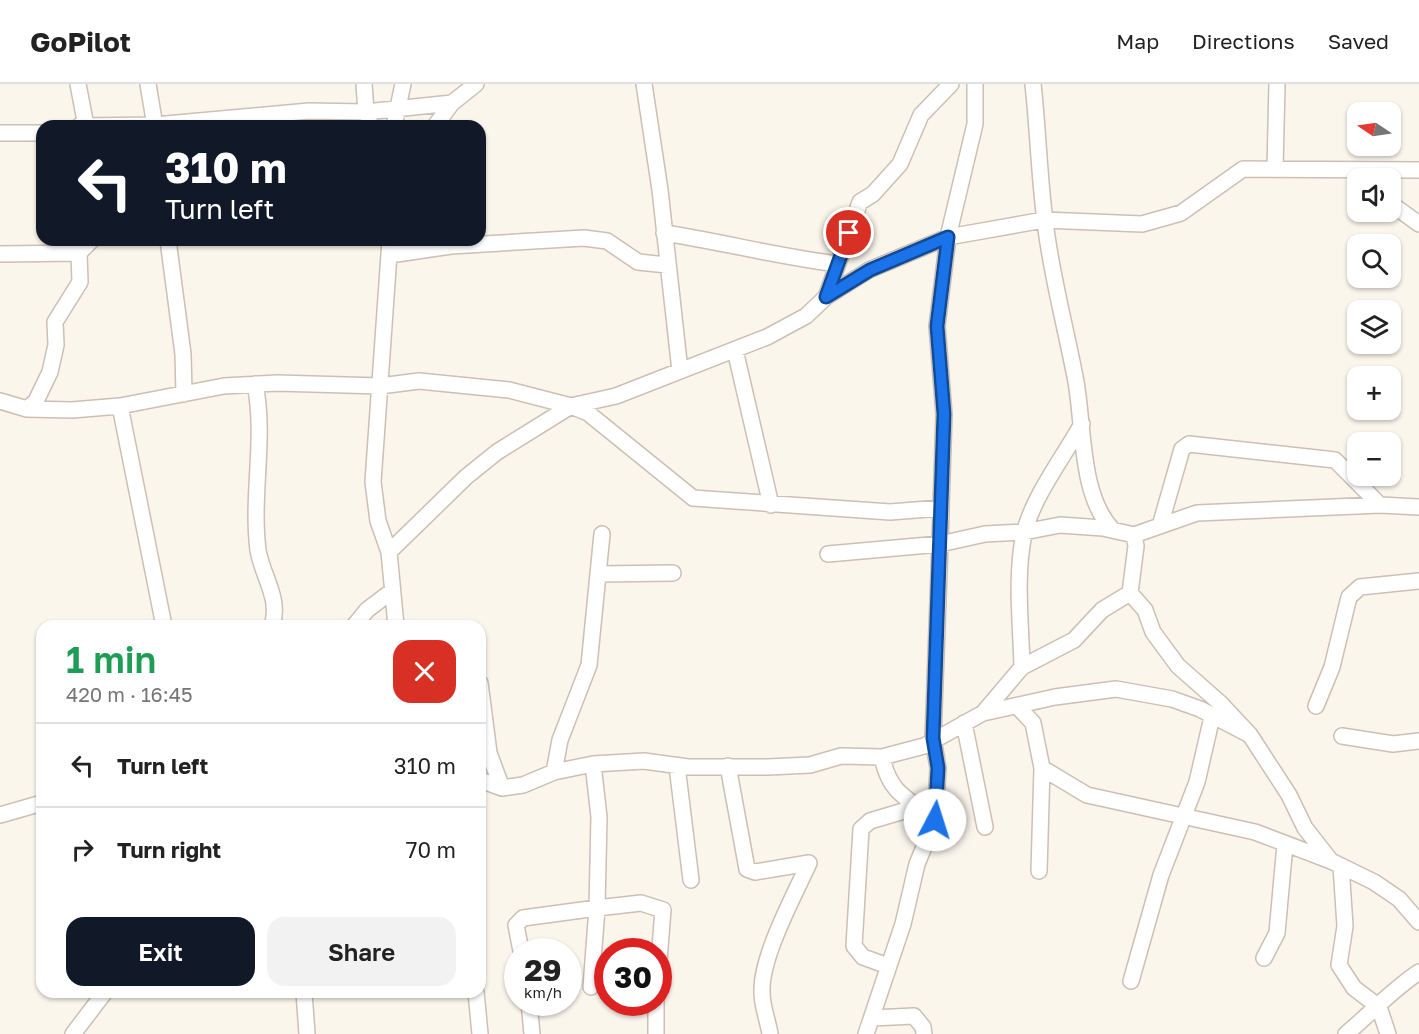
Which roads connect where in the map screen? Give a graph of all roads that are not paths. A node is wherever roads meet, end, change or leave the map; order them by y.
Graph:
1 (78, 84) edge
2 (148, 84) edge
3 (364, 84) edge
4 (403, 84) edge
5 (476, 84) edge
6 (644, 84) edge
7 (951, 84) edge
8 (975, 84) edge
9 (1033, 84) edge
10 (1277, 84) edge
11 (452, 103) junction
12 (397, 107) junction
13 (369, 119) edge
14 (83, 120) edge
15 (154, 120) edge
16 (210, 120) edge
17 (395, 120) edge
18 (439, 120) edge
19 (0, 133) edge
20 (36, 133) edge
21 (1275, 168) junction
22 (1401, 169) edge
23 (1419, 170) edge
24 (1347, 173) edge
25 (1401, 211) edge
26 (1044, 220) junction
27 (1419, 224) edge
28 (664, 233) junction
29 (948, 237) junction
30 (486, 244) edge
31 (86, 246) edge
32 (169, 246) edge
33 (451, 246) edge
34 (390, 247) edge
35 (79, 253) junction
36 (0, 254) edge
37 (838, 264) junction
38 (667, 266) junction
39 (826, 297) junction
40 (735, 350) junction
41 (680, 371) junction
42 (255, 384) junction
43 (380, 386) junction
44 (184, 394) junction
45 (0, 400) edge
46 (120, 406) junction
47 (571, 406) junction
48 (27, 409) junction
49 (1082, 424) junction
50 (771, 505) junction
51 (1380, 505) junction
52 (1419, 507) edge
53 (941, 508) junction
54 (1160, 526) junction
55 (1113, 530) junction
56 (1024, 532) junction
57 (602, 534) dead end
58 (1134, 535) junction
59 (940, 544) junction
60 (389, 552) junction
61 (828, 554) dead end
62 (673, 573) dead end
63 (598, 574) junction
64 (1419, 581) edge
65 (392, 591) junction
66 (1130, 593) junction
67 (163, 620) edge
68 (272, 620) edge
69 (359, 620) edge
70 (395, 620) edge
71 (1022, 667) junction
72 (1316, 706) dead end
73 (1018, 707) junction
74 (983, 712) junction
75 (1212, 717) junction
76 (964, 723) junction
77 (486, 729) edge
78 (1250, 735) junction
79 (1342, 736) dead end
80 (933, 738) junction
81 (1419, 741) edge
82 (882, 757) junction
83 (593, 764) junction
84 (677, 766) junction
85 (728, 766) junction
86 (1042, 768) junction
87 (554, 772) junction
88 (486, 782) edge
89 (502, 788) junction
90 (36, 805) edge
91 (917, 807) junction
92 (0, 816) edge
93 (1184, 816) junction
94 (935, 820) junction
95 (985, 827) dead end
96 (1285, 844) junction
97 (1336, 863) junction
98 (1039, 871) dead end
99 (691, 880) dead end
100 (597, 909) junction
101 (1419, 922) edge
102 (518, 938) edge
103 (661, 938) edge
104 (1264, 958) dead end
105 (888, 966) junction
106 (1419, 972) edge
107 (1131, 981) dead end
108 (591, 987) dead end
109 (100, 998) edge
110 (304, 998) edge
111 (477, 998) edge
112 (1379, 1007) junction
113 (530, 1016) edge
114 (656, 1016) edge
115 (872, 1018) junction
116 (73, 1034) edge
117 (307, 1034) edge
118 (480, 1034) edge
119 (532, 1034) edge
120 (656, 1034) edge
121 (770, 1034) edge
122 (866, 1034) edge
123 (924, 1034) edge
124 (1346, 1034) edge
125 (1388, 1034) edge

1 - 14 street
2 - 15 street
3 - 13 street
4 - 12 street
5 - 11 street
6 - 28 street
7 - 37 street
8 - 29 street
9 - 26 street
10 - 21 street
11 - 12 street
11 - 18 street
12 - 13 street
12 - 17 street
13 - 16 street
19 - 20 street
21 - 24 street
21 - 26 street
22 - 23 street
25 - 27 street
26 - 29 street
26 - 49 street
28 - 37 street
28 - 38 street
29 - 39 street
29 - 53 street
30 - 38 street
31 - 35 street
32 - 44 street
33 - 34 street
34 - 43 street
35 - 36 street
35 - 48 street
37 - 39 street
38 - 41 street
39 - 40 street
40 - 41 street
40 - 50 street
41 - 47 street
42 - 43 street
42 - 44 street
42 - 68 street
43 - 47 street
43 - 60 street
44 - 46 street
45 - 48 street
46 - 48 street
46 - 67 street
47 - 50 street
47 - 60 street
49 - 55 street
49 - 56 street
50 - 53 street
51 - 52 street
51 - 54 street
51 - 54 street
53 - 59 street
54 - 58 street
55 - 56 street
55 - 58 street
56 - 59 street
56 - 71 street
57 - 63 street
58 - 66 street
59 - 61 street
59 - 80 street
60 - 65 street
62 - 63 street
63 - 87 street
64 - 72 street
65 - 69 street
65 - 70 street
66 - 71 street
66 - 78 street
71 - 74 street
73 - 74 street
73 - 75 street
73 - 86 street
74 - 76 street
75 - 78 street
75 - 93 street
76 - 80 street
76 - 95 street
77 - 89 street
78 - 97 street
79 - 81 street
80 - 82 street
80 - 94 street
82 - 85 street
82 - 91 street
83 - 84 street
83 - 87 street
83 - 100 street
84 - 85 street
84 - 99 street
85 - 121 street
86 - 93 street
86 - 98 street
87 - 89 street
88 - 89 street
90 - 92 street
91 - 94 street
91 - 105 street
93 - 96 street
93 - 107 street
94 - 105 street
96 - 97 street
96 - 104 street
97 - 101 street
97 - 112 street
100 - 102 street
100 - 103 street
100 - 108 street
105 - 115 street
106 - 112 street
109 - 116 street
110 - 117 street
111 - 118 street
112 - 124 street
112 - 125 street
113 - 119 street
114 - 120 street
115 - 122 street
115 - 123 street

